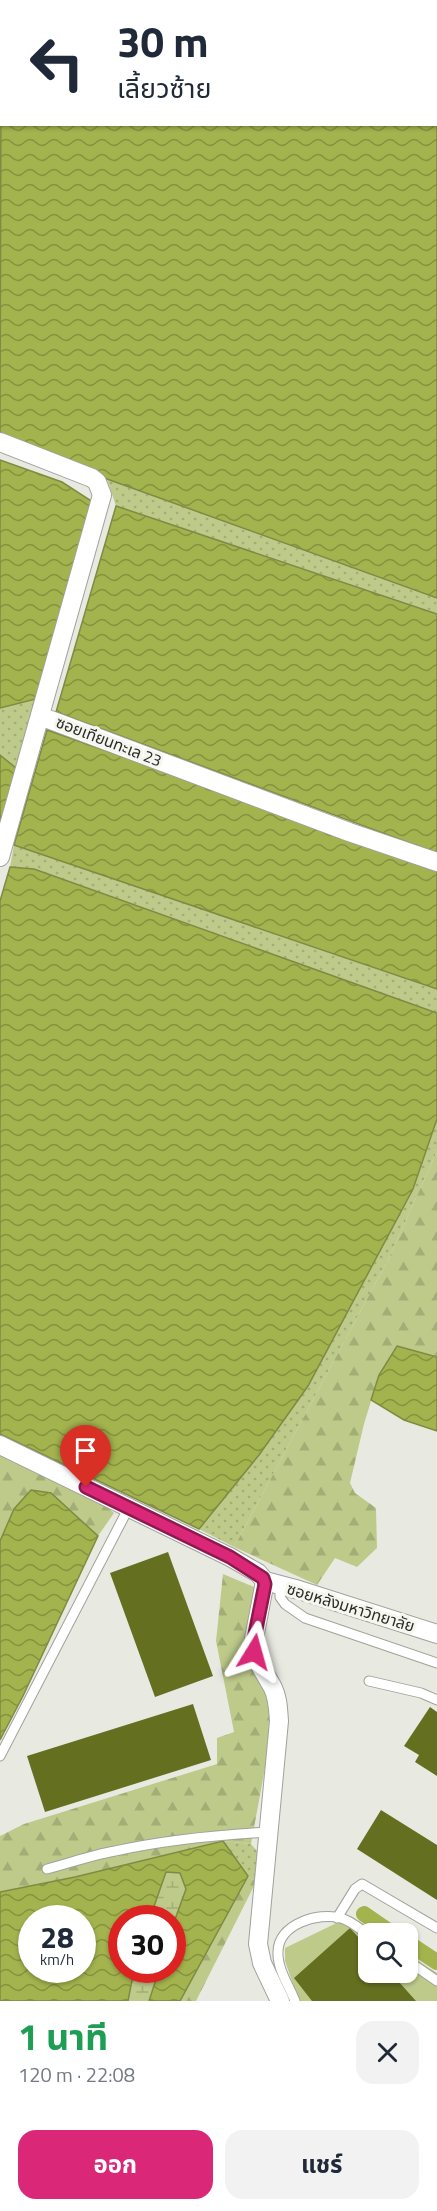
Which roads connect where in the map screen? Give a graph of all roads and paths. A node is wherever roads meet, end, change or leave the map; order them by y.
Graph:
1 (0, 442) edge
2 (40, 716) junction
3 (1, 850) edge
4 (437, 862) edge
5 (0, 1445) edge
6 (129, 1508) junction
7 (267, 1580) junction
8 (437, 1634) edge
9 (437, 1663) edge
10 (369, 1681) dead end
11 (437, 1700) edge
12 (0, 1756) edge
13 (268, 1832) junction
14 (47, 1869) dead end
15 (337, 1918) junction
16 (358, 1927) edge
17 (437, 1928) edge
18 (418, 1968) edge
19 (437, 1981) edge
20 (280, 2001) edge
21 (295, 2001) edge

1 - 2 street, ซอยเทียนทะเล 23
2 - 3 street
2 - 4 street, ซอยเทียนทะเล 23
5 - 6 street, ซอยหลังมหาวิทยาลัย
6 - 7 street, ซอยหลังมหาวิทยาลัย
6 - 12 lane
7 - 8 street, ซอยหลังมหาวิทยาลัย
7 - 9 lane
7 - 13 street
10 - 11 lane
13 - 14 lane
13 - 20 street
15 - 16 lane
15 - 17 lane
15 - 21 lane
18 - 19 lane

